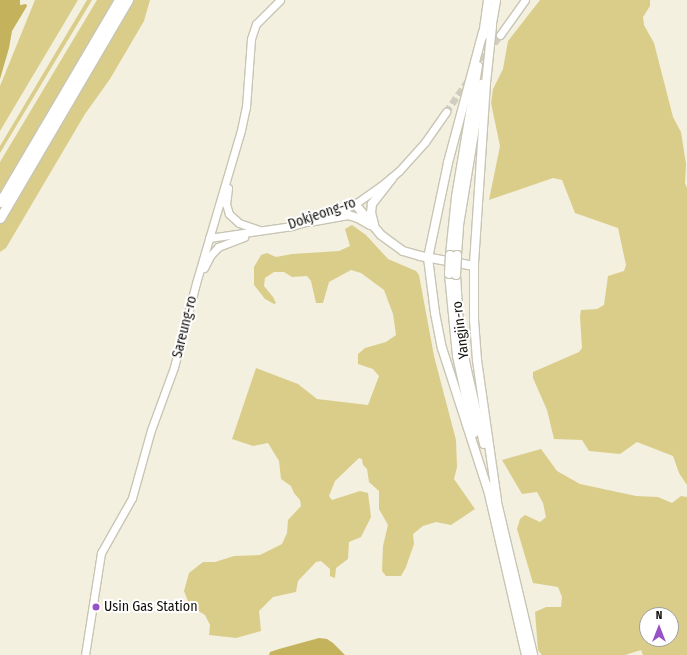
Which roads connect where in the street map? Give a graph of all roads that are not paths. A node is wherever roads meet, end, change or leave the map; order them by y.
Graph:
1 (119, 0) edge
2 (128, 0) edge
3 (280, 0) edge
4 (488, 0) edge
5 (496, 0) edge
6 (526, 0) edge
7 (492, 26) junction
8 (483, 32) junction
9 (500, 35) tunnel mouth
10 (446, 112) tunnel mouth
11 (230, 167) junction
12 (392, 178) junction
13 (0, 202) edge
14 (355, 204) junction
15 (0, 218) edge
16 (308, 222) junction
17 (377, 230) junction
18 (263, 231) junction
19 (209, 238) junction
20 (453, 255) junction
21 (428, 258) junction
22 (474, 266) junction
23 (453, 274) junction
24 (196, 283) junction
25 (488, 490) junction
26 (497, 502) junction
27 (86, 655) edge
28 (526, 655) edge
29 (533, 655) edge

1 - 13 highway
2 - 15 highway
3 - 11 street, Sareung-ro
4 - 8 main road, Yangjin-ro
5 - 7 main road, Yangjin-ro
6 - 9 street
7 - 20 main road, Yangjin-ro
7 - 22 main road
8 - 20 main road, Yangjin-ro
8 - 21 main road
10 - 12 street, Dokjeong-ro
11 - 18 street
11 - 19 street, Sareung-ro
12 - 14 street, Dokjeong-ro
12 - 17 main road
14 - 16 street, Dokjeong-ro
14 - 17 main road
16 - 17 main road
16 - 18 street, Dokjeong-ro
17 - 21 main road
18 - 19 street, Dokjeong-ro
18 - 24 street
19 - 24 street, Sareung-ro
20 - 23 main road, Yangjin-ro, bridge
21 - 22 main road
21 - 25 main road
22 - 26 main road
23 - 25 main road, Yangjin-ro
23 - 26 main road, Yangjin-ro
24 - 27 street, Sareung-ro
25 - 28 main road, Yangjin-ro
26 - 29 main road, Yangjin-ro

